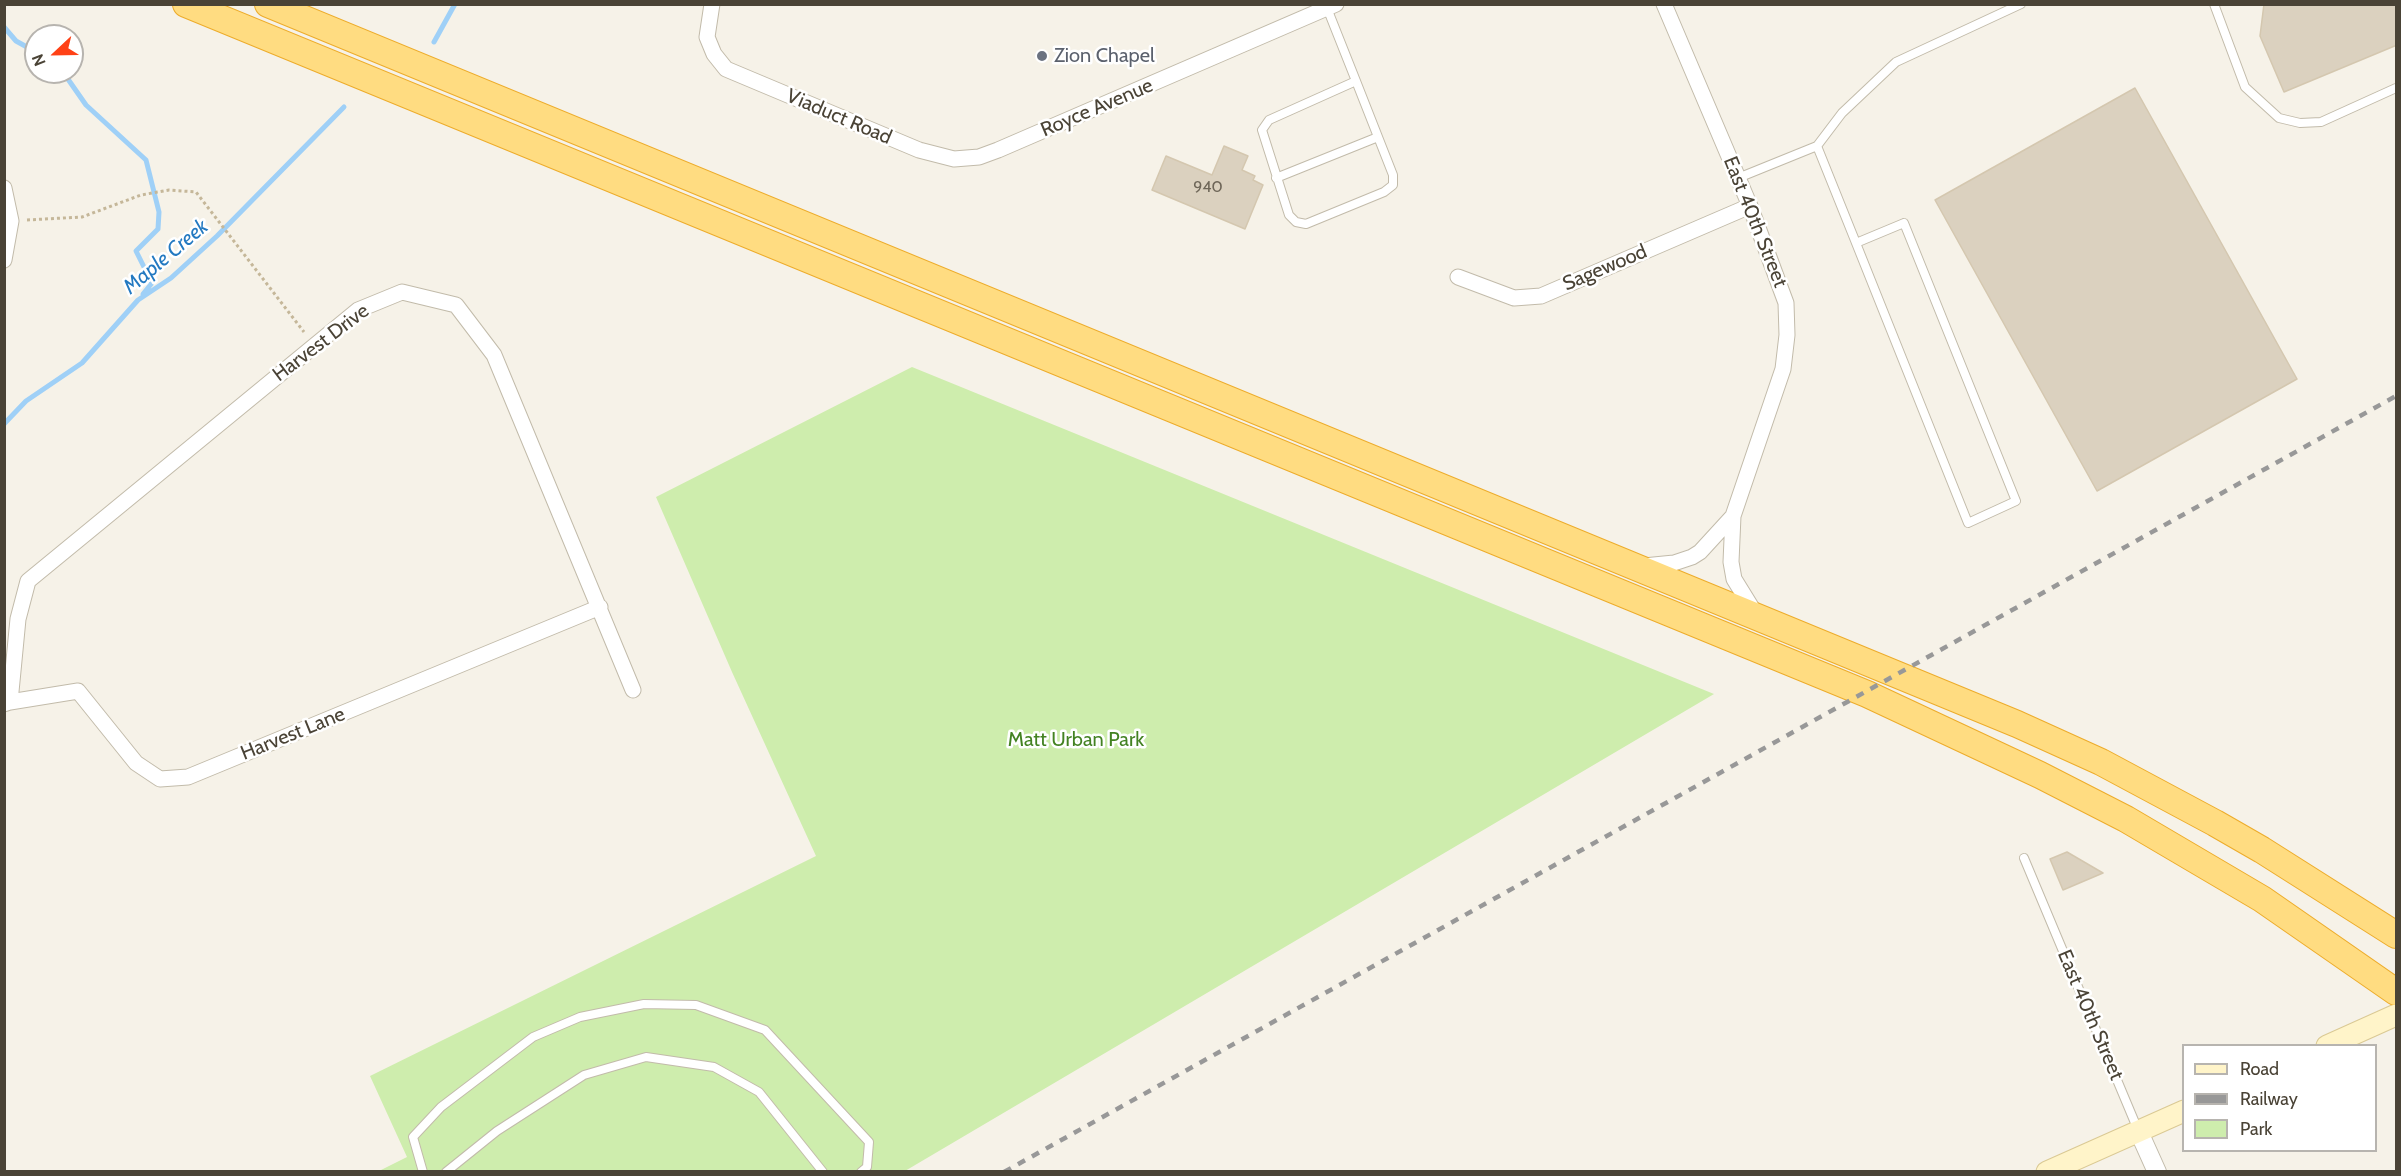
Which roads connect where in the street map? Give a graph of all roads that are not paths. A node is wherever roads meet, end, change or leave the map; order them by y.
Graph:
1 (186, 4) edge
2 (268, 4) edge
3 (711, 4) edge
4 (1664, 4) edge
5 (2021, 4) edge
6 (2214, 4) edge
7 (1332, 6) edge
8 (1356, 81) junction
9 (2397, 88) edge
10 (1378, 137) junction
11 (1817, 146) junction
12 (954, 159) joint
13 (1276, 178) junction
14 (1738, 178) junction
15 (4, 188) edge
16 (1750, 206) junction
17 (1856, 243) junction
18 (4, 260) edge
19 (1458, 277) dead end
20 (1733, 516) junction
21 (1638, 567) junction
22 (600, 607) junction
23 (1757, 615) junction
24 (10, 640) edge
25 (633, 690) dead end
26 (7, 703) edge
27 (2024, 858) dead end
28 (2397, 935) edge
29 (2397, 992) edge
30 (2397, 1015) edge
31 (2332, 1044) edge
32 (2182, 1112) edge
33 (2139, 1132) junction
34 (423, 1172) edge
35 (446, 1172) edge
36 (823, 1172) edge
37 (861, 1172) edge
38 (2047, 1172) edge
39 (2157, 1172) edge

1 - 29 highway
2 - 21 highway
3 - 12 street, Viaduct Road
4 - 14 street, East 40th Street
5 - 11 lane
6 - 9 lane
7 - 8 lane
7 - 12 street, Royce Avenue
8 - 10 lane
8 - 13 lane
10 - 13 lane
10 - 13 lane
11 - 14 lane
11 - 17 lane
14 - 16 street, East 40th Street
15 - 18 street
16 - 19 street, Sagewood
16 - 20 street, East 40th Street
17 - 17 lane
20 - 21 street
20 - 23 street
21 - 23 highway
22 - 24 street, Harvest Drive
22 - 25 street, Harvest Drive
22 - 26 street, Harvest Lane
23 - 28 highway
24 - 26 street, Harvest Drive
27 - 33 lane, East 40th Street
30 - 31 main road
32 - 33 main road
33 - 38 main road
33 - 39 street, East 40th Street
34 - 37 lane
35 - 36 lane

